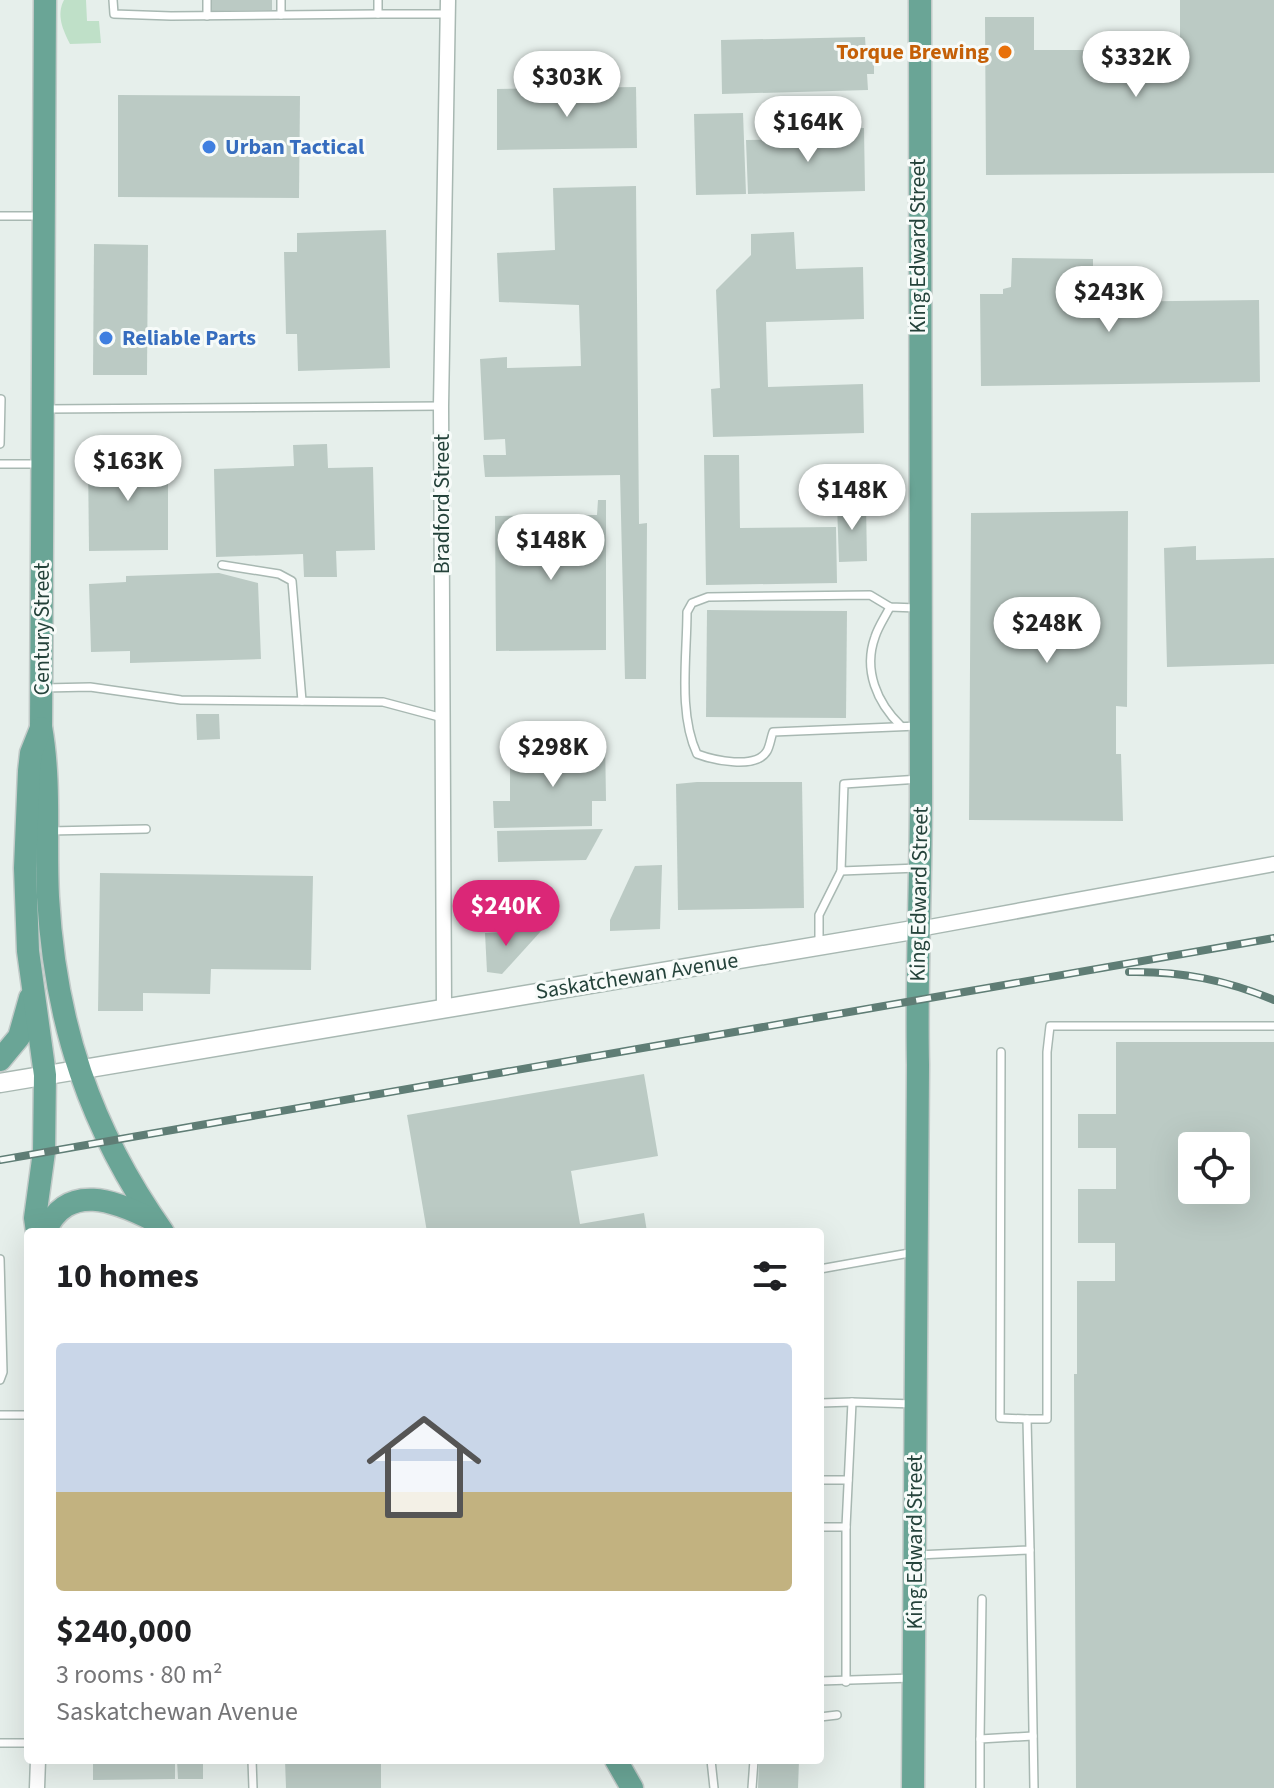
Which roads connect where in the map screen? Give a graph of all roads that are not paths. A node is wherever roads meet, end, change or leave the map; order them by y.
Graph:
1 (45, 0) edge
2 (113, 0) edge
3 (207, 0) edge
4 (281, 0) edge
5 (378, 0) edge
6 (920, 0) edge
7 (448, 7) edge
8 (378, 14) junction
9 (281, 15) junction
10 (207, 16) junction
11 (0, 216) edge
12 (45, 216) junction
13 (1, 399) edge
14 (441, 406) junction
15 (44, 409) junction
16 (0, 444) edge
17 (0, 464) edge
18 (43, 464) junction
19 (222, 565) dead end
20 (890, 607) junction
21 (920, 608) junction
22 (42, 688) junction
23 (302, 701) junction
24 (443, 718) junction
25 (910, 726) junction
26 (41, 727) junction
27 (921, 779) junction
28 (146, 829) dead end
29 (47, 831) junction
30 (1274, 864) edge
31 (920, 868) junction
32 (841, 871) junction
33 (919, 929) junction
34 (819, 946) junction
35 (33, 985) junction
36 (444, 1008) junction
37 (1274, 1026) edge
38 (1001, 1052) dead end
39 (0, 1060) edge
40 (79, 1069) junction
41 (45, 1075) junction
42 (0, 1083) edge
43 (159, 1227) edge
44 (36, 1228) edge
45 (47, 1228) edge
46 (917, 1251) junction
47 (0, 1259) edge
48 (824, 1268) edge
49 (0, 1380) edge
50 (852, 1402) junction
51 (824, 1403) edge
52 (916, 1404) junction
53 (0, 1415) edge
54 (24, 1415) edge
55 (1027, 1419) junction
56 (824, 1480) edge
57 (848, 1480) junction
58 (824, 1527) edge
59 (846, 1527) junction
60 (1030, 1550) junction
61 (915, 1555) junction
62 (982, 1599) dead end
63 (914, 1678) junction
64 (824, 1681) edge
65 (846, 1682) junction
66 (837, 1715) dead end
67 (824, 1717) edge
68 (1033, 1736) junction
69 (980, 1739) junction
70 (0, 1743) edge
71 (24, 1743) edge
72 (38, 1764) edge
73 (252, 1764) edge
74 (618, 1764) edge
75 (711, 1764) edge
76 (754, 1764) edge
77 (37, 1788) edge
78 (253, 1788) edge
79 (632, 1788) edge
80 (714, 1788) edge
81 (752, 1788) edge
82 (913, 1788) edge
83 (980, 1788) edge
84 (1034, 1788) edge

1 - 12 main road, Century Street
2 - 10 lane
3 - 10 lane
4 - 9 lane
5 - 8 lane
6 - 21 main road, King Edward Street
7 - 8 lane
7 - 14 street, Bradford Street
8 - 9 lane
9 - 10 lane
11 - 12 lane
12 - 15 main road, Century Street
13 - 16 lane
14 - 15 lane
14 - 24 street, Bradford Street
15 - 18 main road, Century Street
17 - 18 lane
18 - 22 main road, Century Street
19 - 23 lane
20 - 21 lane
20 - 25 lane
20 - 25 lane
21 - 25 main road, King Edward Street
22 - 23 lane
22 - 26 main road, Century Street
23 - 24 lane
24 - 36 street, Bradford Street
25 - 27 main road, King Edward Street
26 - 29 main road, Century Street
26 - 35 main road
27 - 31 main road, King Edward Street
27 - 32 lane
28 - 29 lane
29 - 40 main road, Century Street
30 - 33 street, Saskatchewan Avenue
31 - 32 lane
31 - 33 main road, King Edward Street
32 - 34 lane
33 - 34 street, Saskatchewan Avenue
33 - 46 main road, King Edward Street
34 - 36 street, Saskatchewan Avenue
35 - 39 main road
35 - 41 main road
36 - 40 street, Saskatchewan Avenue
37 - 55 lane
38 - 55 lane
40 - 41 street, Saskatchewan Avenue
40 - 43 main road, Century Street
41 - 42 street, Saskatchewan Avenue
41 - 44 main road
43 - 45 main road
46 - 48 lane
46 - 52 main road, King Edward Street
47 - 49 lane
50 - 51 lane
50 - 52 lane
50 - 57 lane
52 - 61 main road, King Edward Street
53 - 54 lane
55 - 60 lane
56 - 57 lane
57 - 59 lane
58 - 59 lane
59 - 65 lane
60 - 61 lane
60 - 68 lane
61 - 63 main road, King Edward Street
62 - 69 lane
63 - 65 lane
63 - 82 main road, King Edward Street
64 - 65 lane
66 - 67 lane
68 - 69 lane
68 - 84 lane
69 - 83 lane
70 - 71 lane
72 - 77 street
73 - 78 lane
74 - 79 main road
75 - 80 lane
76 - 81 lane

